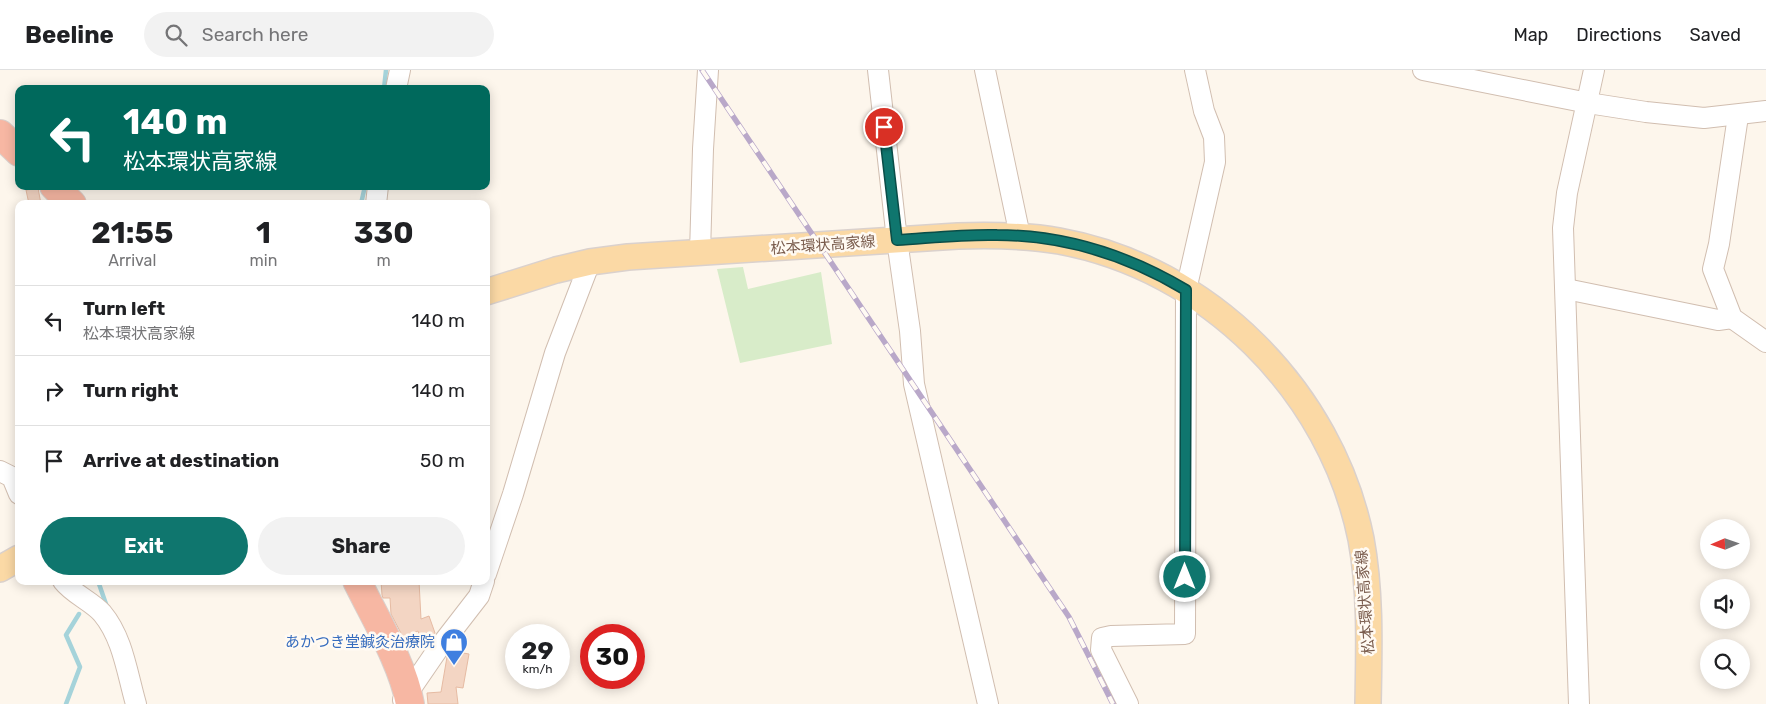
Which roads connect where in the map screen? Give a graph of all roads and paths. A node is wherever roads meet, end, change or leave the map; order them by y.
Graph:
1 (400, 70) edge
2 (708, 70) edge
3 (878, 70) edge
4 (984, 70) edge
5 (1195, 70) edge
6 (1423, 70) edge
7 (1594, 70) edge
8 (397, 85) edge
9 (1588, 103) junction
10 (1766, 111) edge
11 (1738, 116) junction
12 (0, 134) edge
13 (15, 148) edge
14 (58, 190) edge
15 (68, 200) edge
16 (1020, 236) junction
17 (897, 240) junction
18 (700, 253) junction
19 (590, 262) junction
20 (1566, 289) junction
21 (1186, 290) junction
22 (490, 291) edge
23 (1732, 318) junction
24 (1766, 342) edge
25 (0, 471) edge
26 (15, 484) edge
27 (15, 560) edge
28 (490, 562) edge
29 (0, 569) edge
30 (65, 585) edge
31 (359, 585) edge
32 (483, 585) edge
33 (1119, 686) junction
34 (406, 700) edge
35 (136, 704) edge
36 (988, 704) edge
37 (1112, 704) edge
38 (1128, 704) edge
39 (1368, 704) edge
40 (1579, 704) edge

1 - 8 street
2 - 18 street
3 - 17 street
4 - 16 street
5 - 21 street
6 - 9 street
7 - 9 street
9 - 11 street
9 - 20 street
10 - 11 street
11 - 23 street
12 - 13 highway
14 - 15 highway
16 - 17 main road, 松本環状高家線
16 - 21 main road, 松本環状高家線
17 - 18 main road, 松本環状高家線
17 - 36 street
18 - 19 main road, 松本環状高家線
19 - 22 main road, 松本環状高家線
19 - 28 street
20 - 23 street
20 - 40 street
21 - 33 street
21 - 39 main road, 松本環状高家線
23 - 24 street
25 - 26 street
27 - 29 main road
30 - 35 street
31 - 34 highway
32 - 34 street
33 - 37 street
33 - 38 street

